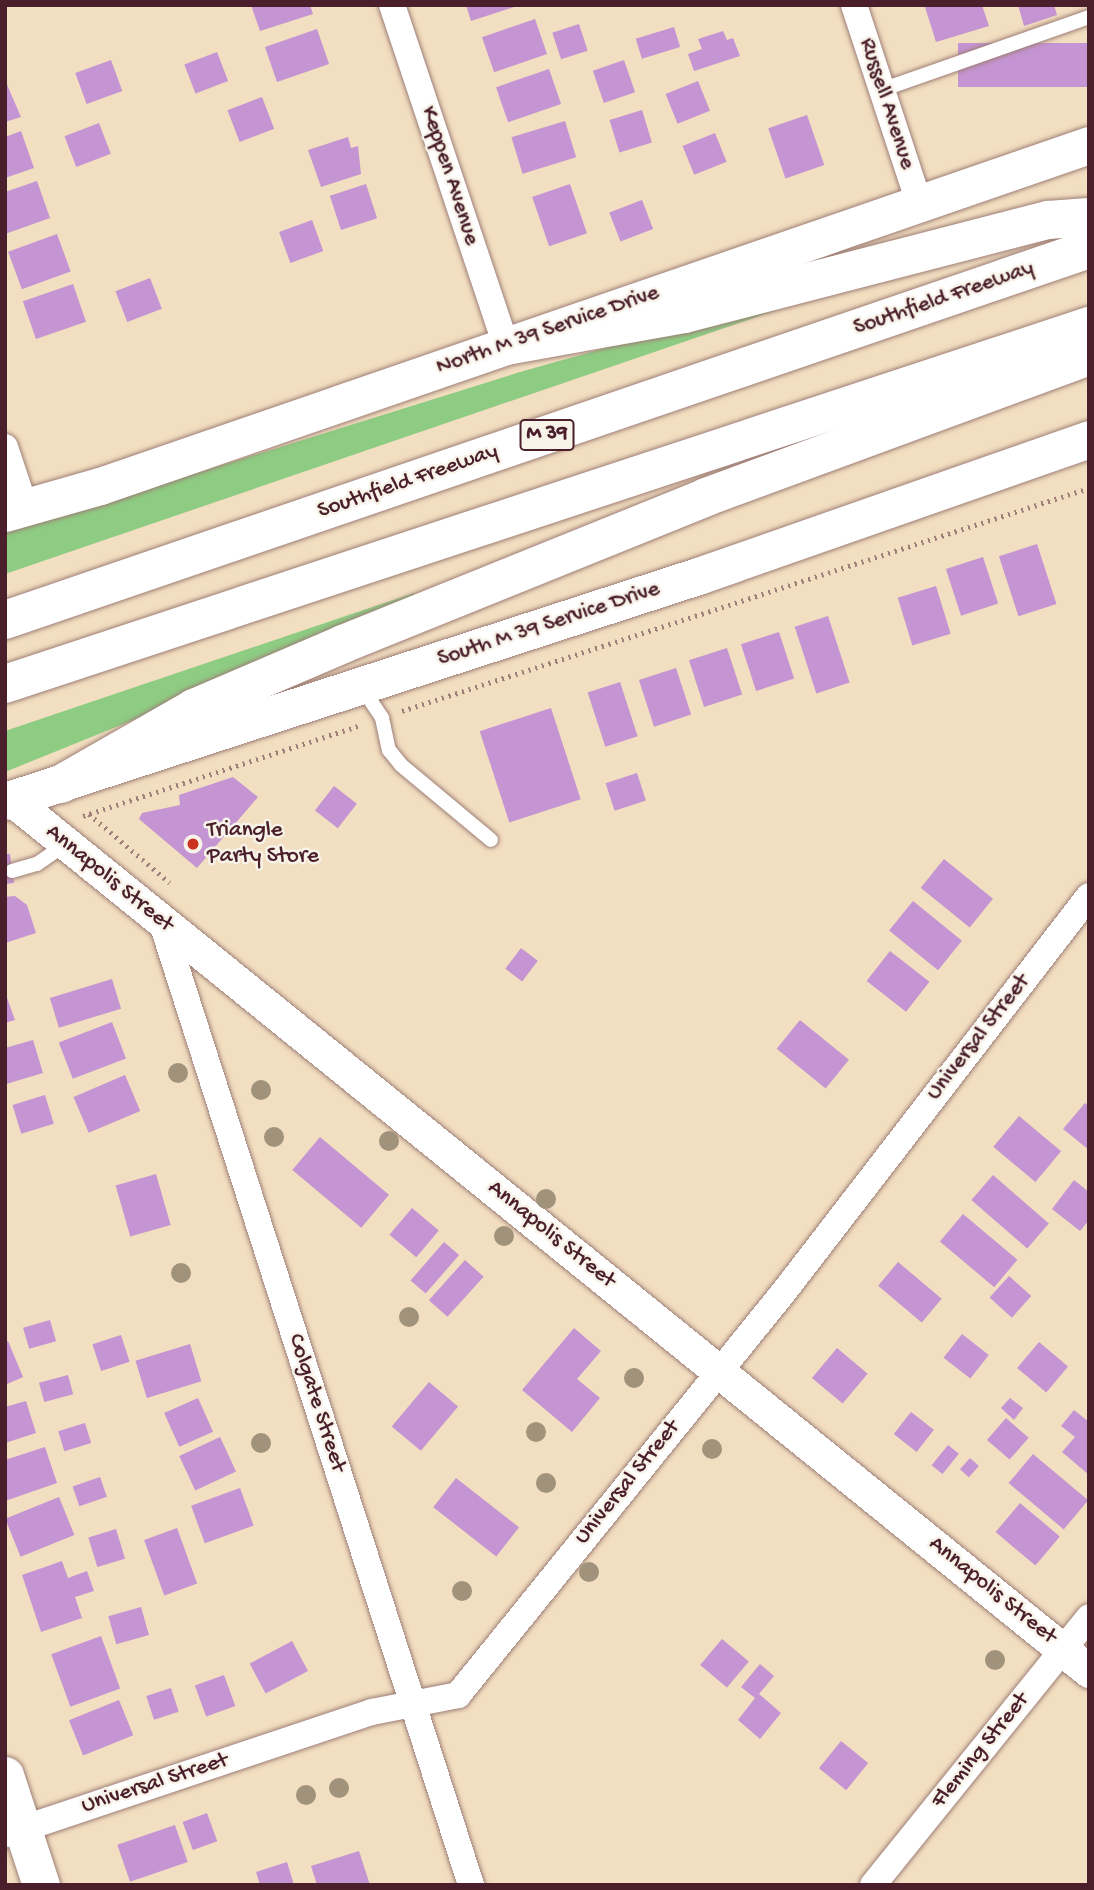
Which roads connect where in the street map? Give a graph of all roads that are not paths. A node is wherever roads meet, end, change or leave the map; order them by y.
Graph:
1 (393, 5) edge
2 (854, 5) edge
3 (1089, 17) edge
4 (881, 90) junction
5 (1089, 145) edge
6 (919, 203) junction
7 (1089, 217) edge
8 (1089, 249) edge
9 (1089, 326) edge
10 (506, 346) junction
11 (1089, 356) edge
12 (1089, 439) edge
13 (5, 447) edge
14 (15, 510) edge
15 (5, 620) edge
16 (5, 684) edge
17 (361, 686) junction
18 (61, 784) junction
19 (8, 800) edge
20 (74, 830) junction
21 (491, 840) dead end
22 (12, 871) dead end
23 (1089, 896) edge
24 (161, 920) junction
25 (720, 1371) junction
26 (1089, 1616) edge
27 (1063, 1648) junction
28 (1089, 1671) edge
29 (413, 1706) junction
30 (5, 1775) edge
31 (14, 1831) edge
32 (41, 1885) edge
33 (471, 1885) edge
34 (873, 1885) edge

1 - 10 street, Keppen Avenue
2 - 4 street, Russell Avenue
3 - 4 lane
4 - 6 street, Russell Avenue
5 - 6 main road, North M 39 Service Drive
6 - 10 main road, North M 39 Service Drive
7 - 10 highway
8 - 15 highway, Southfield Freeway / M 39
9 - 16 highway
10 - 14 main road, North M 39 Service Drive
11 - 18 highway
12 - 17 main road, South M 39 Service Drive
13 - 14 street
17 - 18 main road, South M 39 Service Drive
17 - 21 lane
18 - 19 main road, South M 39 Service Drive
19 - 20 street, Annapolis Street
20 - 22 lane
20 - 24 street, Annapolis Street
23 - 25 street, Universal Street
24 - 25 street, Annapolis Street
24 - 29 street, Colgate Street
25 - 27 street, Annapolis Street
25 - 29 street, Universal Street
26 - 27 street, Fleming Street
27 - 28 street, Annapolis Street
27 - 34 street, Fleming Street
29 - 31 street, Universal Street
29 - 33 street, Colgate Street
30 - 31 main road
31 - 32 main road

